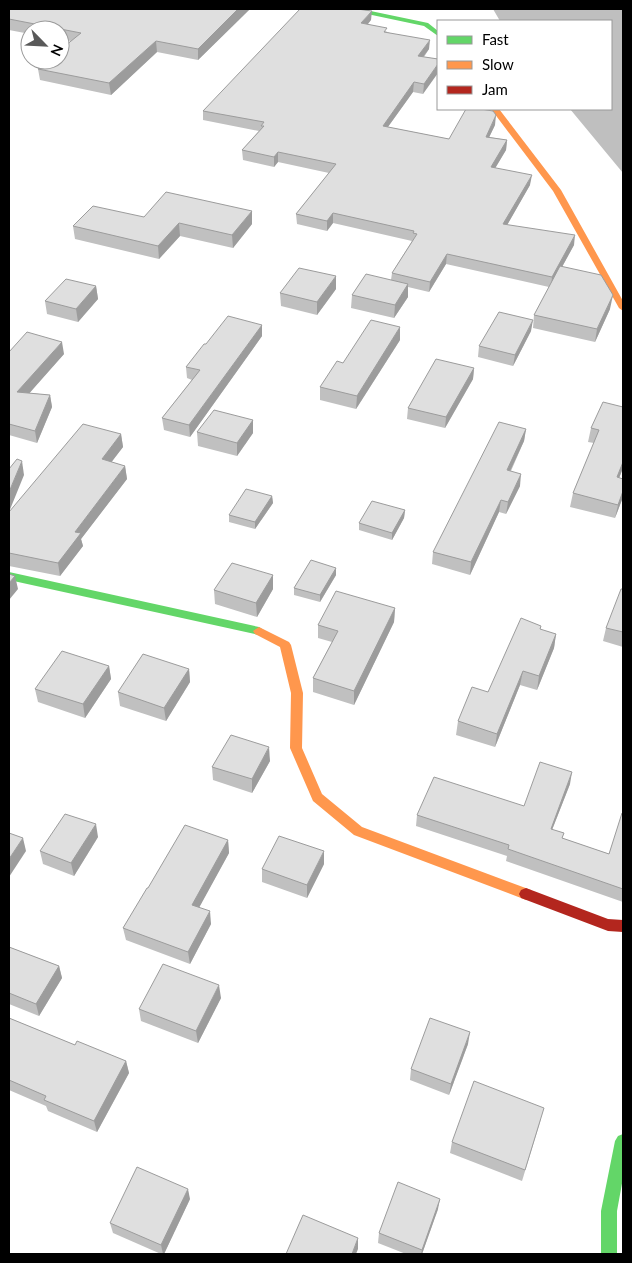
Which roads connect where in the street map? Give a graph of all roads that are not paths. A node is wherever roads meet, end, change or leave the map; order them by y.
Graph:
1 (353, 9) edge
2 (437, 33) edge
3 (496, 110) edge
4 (623, 308) edge
5 (9, 576) edge
6 (623, 926) edge
7 (623, 1141) edge
8 (609, 1254) edge

1 - 2 street
3 - 4 street
5 - 6 street
7 - 8 street

